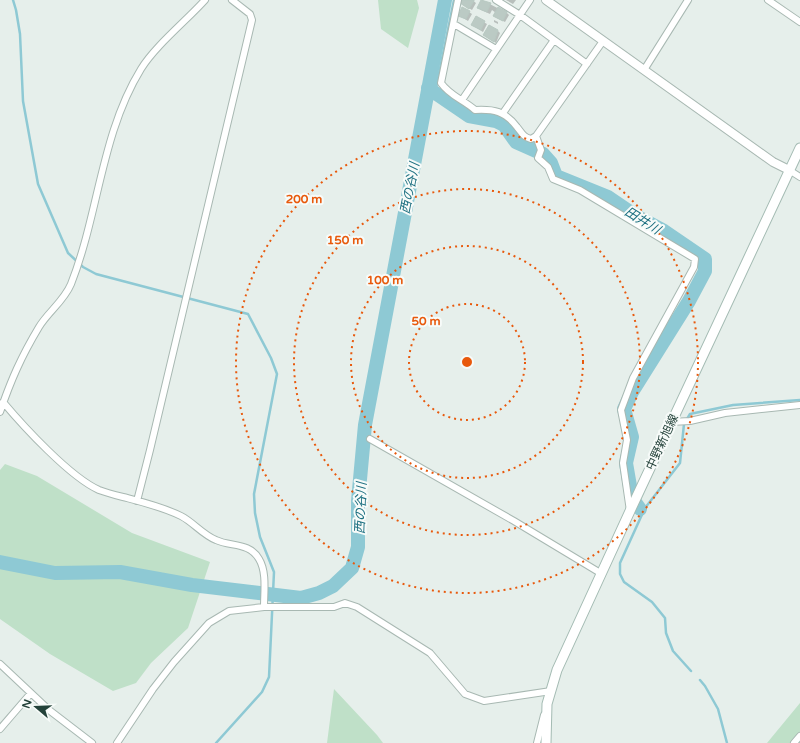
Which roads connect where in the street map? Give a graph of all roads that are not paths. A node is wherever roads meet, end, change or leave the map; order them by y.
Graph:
1 (205, 0) edge
2 (232, 0) edge
3 (458, 0) edge
4 (496, 0) edge
5 (530, 0) edge
6 (546, 0) edge
7 (688, 0) edge
8 (768, 0) edge
9 (520, 15) junction
10 (800, 22) edge
11 (454, 24) junction
12 (554, 40) junction
13 (603, 41) junction
14 (496, 49) junction
15 (587, 64) junction
16 (644, 70) junction
17 (462, 100) junction
18 (503, 113) junction
19 (536, 136) junction
20 (800, 148) edge
21 (789, 170) junction
22 (800, 177) edge
23 (3, 402) junction
24 (800, 405) edge
25 (0, 412) edge
26 (671, 422) junction
27 (370, 439) dead end
28 (137, 500) junction
29 (630, 511) junction
30 (602, 574) junction
31 (264, 607) junction
32 (0, 664) edge
33 (550, 691) junction
34 (31, 693) junction
35 (547, 704) junction
36 (0, 729) edge
37 (800, 736) edge
38 (92, 743) edge
39 (117, 743) edge
40 (537, 743) edge
41 (546, 743) edge
42 (794, 743) edge

1 - 23 street
2 - 28 street
3 - 11 street
4 - 9 street
5 - 9 street
6 - 13 street
7 - 16 street
8 - 10 street
9 - 12 street
9 - 14 street
11 - 14 street
11 - 17 street
12 - 15 street
12 - 18 street
13 - 15 street
13 - 16 street
14 - 17 street
15 - 19 street
16 - 21 street
17 - 18 street
18 - 19 street
19 - 29 street
20 - 21 main road, 中野新旭線
21 - 22 street
21 - 26 main road, 中野新旭線
23 - 25 street
23 - 28 street
24 - 26 street
26 - 29 main road, 中野新旭線
27 - 30 street
28 - 31 street
29 - 30 main road, 中野新旭線
30 - 33 main road, 中野新旭線
31 - 33 street
31 - 39 street
32 - 34 street
33 - 35 main road, 中野新旭線
34 - 36 street
34 - 38 street
35 - 40 street
35 - 41 main road, 中野新旭線
37 - 42 street

